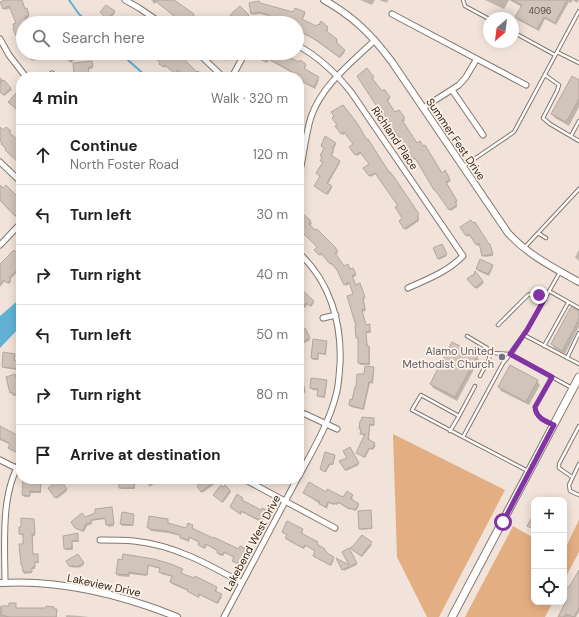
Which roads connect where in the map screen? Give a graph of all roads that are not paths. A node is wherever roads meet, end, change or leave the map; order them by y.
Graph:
1 (125, 0) edge
2 (324, 0) edge
3 (463, 0) edge
4 (579, 11) edge
5 (392, 14) dead end
6 (151, 16) edge
7 (483, 16) edge
8 (519, 35) edge
9 (0, 39) edge
10 (375, 40) junction
11 (304, 49) edge
12 (557, 52) junction
13 (555, 55) junction
14 (205, 60) edge
15 (241, 60) edge
16 (476, 60) junction
17 (579, 63) edge
18 (22, 72) edge
19 (218, 72) edge
20 (235, 72) edge
21 (545, 74) junction
22 (338, 75) junction
23 (526, 85) dead end
24 (452, 90) junction
25 (423, 108) junction
26 (579, 121) edge
27 (483, 135) dead end
28 (571, 136) junction
29 (306, 139) joint
30 (579, 141) edge
31 (304, 149) edge
32 (0, 162) edge
33 (462, 167) junction
34 (16, 177) edge
35 (579, 190) edge
36 (16, 228) edge
37 (538, 233) junction
38 (546, 238) dead end
39 (0, 245) edge
40 (523, 249) junction
41 (304, 259) edge
42 (560, 271) junction
43 (579, 282) edge
44 (408, 288) dead end
45 (549, 291) junction
46 (545, 298) junction
47 (568, 302) junction
48 (579, 308) edge
49 (336, 315) junction
50 (323, 318) dead end
51 (498, 325) dead end
52 (579, 334) edge
53 (524, 335) junction
54 (467, 336) dead end
55 (544, 346) junction
56 (490, 353) junction
57 (510, 354) junction
58 (567, 358) junction
59 (579, 364) edge
60 (480, 376) dead end
61 (552, 377) junction
62 (579, 377) edge
63 (474, 386) dead end
64 (573, 388) junction
65 (305, 414) dead end
66 (459, 416) junction
67 (325, 424) junction
68 (554, 425) junction
69 (579, 426) edge
70 (337, 430) dead end
71 (450, 431) junction
72 (463, 437) junction
73 (0, 460) edge
74 (579, 464) edge
75 (304, 466) edge
76 (16, 468) joint
77 (529, 472) junction
78 (572, 477) junction
79 (253, 484) edge
80 (294, 484) edge
81 (579, 495) edge
82 (285, 501) junction
83 (335, 528) dead end
84 (100, 540) dead end
85 (2, 583) edge
86 (242, 583) junction
87 (178, 617) edge
88 (224, 617) edge
89 (452, 617) edge

1 - 6 street
2 - 10 street, Summer Fest Drive
3 - 7 lane
4 - 12 lane
5 - 16 street
8 - 13 lane
9 - 18 street
10 - 22 street
10 - 25 street, Summer Fest Drive
11 - 22 street, Richland Place
12 - 13 lane
12 - 17 lane
13 - 21 lane
14 - 19 street
15 - 20 street
16 - 23 street
16 - 24 street
21 - 28 lane
21 - 33 lane
22 - 29 street
22 - 44 street, Richland Place
24 - 25 street
24 - 27 street
25 - 33 street, Summer Fest Drive
26 - 28 lane
28 - 30 lane
29 - 31 street
32 - 34 street
33 - 40 street, Summer Fest Drive
35 - 37 lane
36 - 39 street
37 - 38 lane
37 - 40 lane
40 - 42 street, Summer Fest Drive
41 - 49 street
42 - 43 street, Summer Fest Drive
42 - 45 lane
45 - 46 lane
45 - 47 lane
46 - 51 lane
46 - 53 lane
47 - 48 lane
47 - 55 lane
49 - 50 street
49 - 67 street
52 - 58 lane
53 - 55 lane
53 - 57 lane
54 - 56 lane
55 - 58 lane
56 - 57 lane
56 - 60 lane
57 - 61 lane
57 - 72 lane
58 - 59 lane
61 - 64 lane
61 - 68 lane
62 - 64 main road
63 - 66 lane
64 - 68 main road
65 - 67 street
66 - 71 lane
66 - 71 lane
67 - 70 street
67 - 75 street
68 - 77 main road
69 - 78 lane
71 - 72 lane
72 - 77 lane
73 - 76 street
74 - 78 lane
76 - 85 street
77 - 89 main road
78 - 81 lane
79 - 82 street
80 - 82 street, Lakebend West Drive
82 - 83 street
82 - 86 street, Lakebend West Drive
84 - 86 street
85 - 87 street, Lakeview Drive
86 - 88 street, Lakebend West Drive

